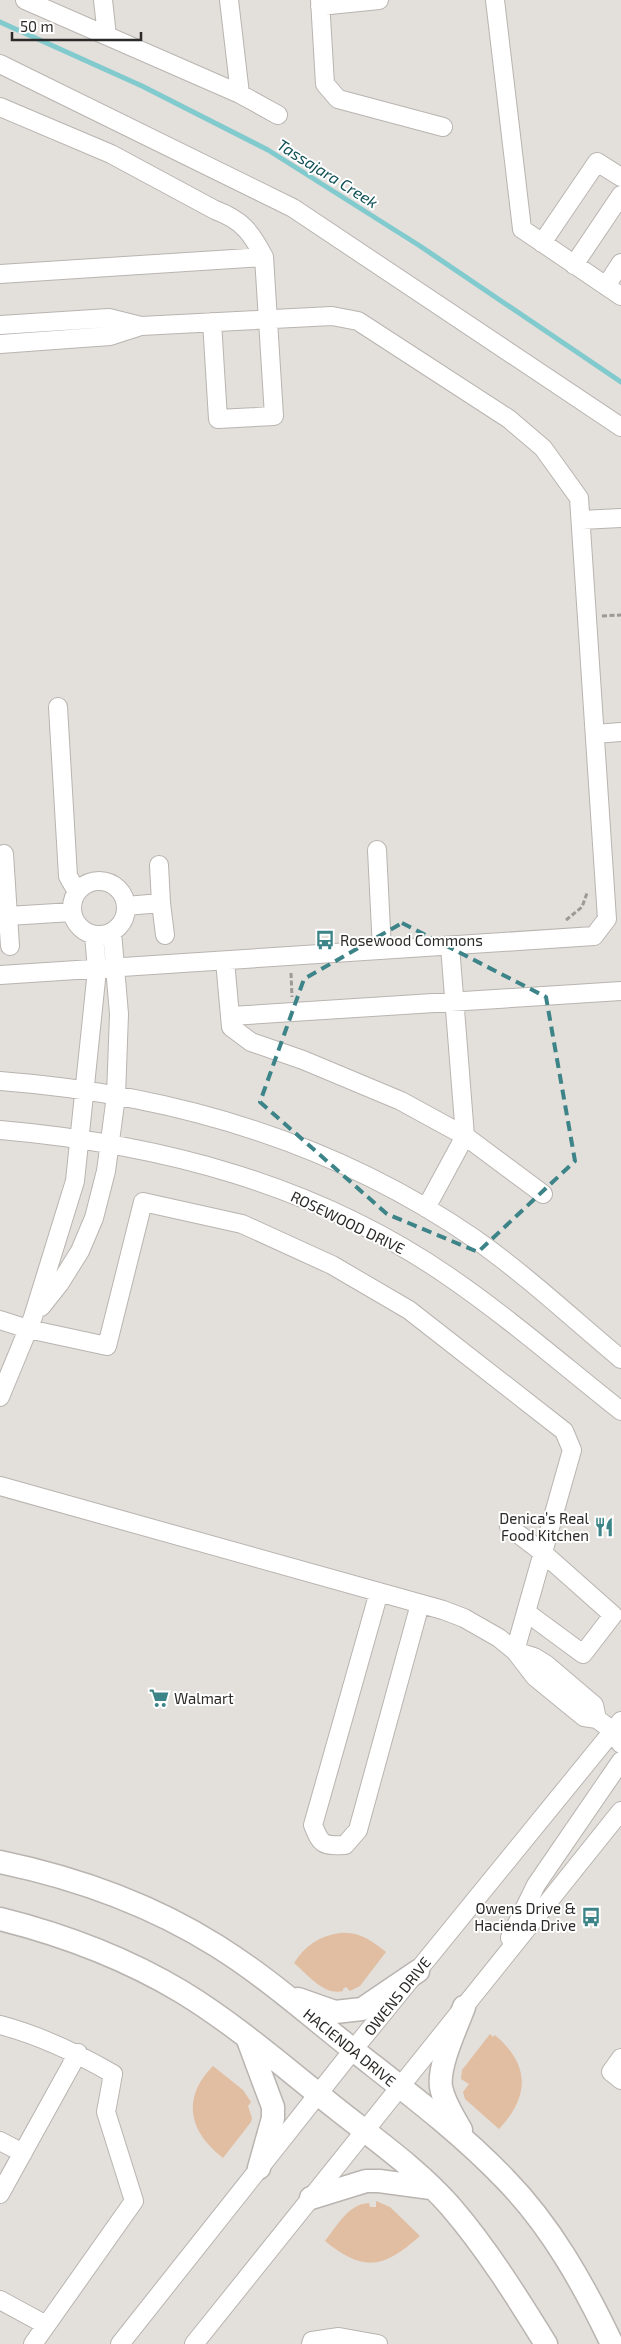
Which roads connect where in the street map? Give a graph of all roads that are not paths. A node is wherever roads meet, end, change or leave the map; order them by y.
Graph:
1 (25, 0) edge
2 (103, 0) edge
3 (230, 0) edge
4 (379, 0) edge
5 (495, 0) edge
6 (320, 3) edge
7 (60, 8) edge
8 (107, 36) junction
9 (0, 64) edge
10 (240, 94) junction
11 (0, 107) edge
12 (278, 115) dead end
13 (443, 127) dead end
14 (621, 176) edge
15 (621, 195) edge
16 (542, 243) junction
17 (264, 257) junction
18 (621, 263) edge
19 (574, 265) junction
20 (0, 274) edge
21 (606, 286) junction
22 (621, 296) edge
23 (267, 318) junction
24 (212, 322) junction
25 (0, 325) edge
26 (141, 326) junction
27 (0, 344) edge
28 (621, 427) edge
29 (621, 518) edge
30 (580, 520) junction
31 (58, 707) dead end
32 (621, 732) edge
33 (596, 734) junction
34 (376, 850) dead end
35 (4, 854) dead end
36 (159, 865) dead end
37 (77, 892) junction
38 (161, 904) junction
39 (126, 906) junction
40 (72, 912) junction
41 (8, 916) junction
42 (103, 934) junction
43 (165, 935) dead end
44 (10, 946) dead end
45 (450, 946) junction
46 (382, 950) junction
47 (225, 961) junction
48 (105, 969) junction
49 (0, 975) edge
50 (621, 991) edge
51 (454, 1000) junction
52 (231, 1016) junction
53 (0, 1081) edge
54 (85, 1091) junction
55 (116, 1096) junction
56 (0, 1130) edge
57 (465, 1136) junction
58 (80, 1140) junction
59 (109, 1144) junction
60 (543, 1194) dead end
61 (426, 1208) junction
62 (0, 1320) edge
63 (30, 1323) junction
64 (621, 1359) edge
65 (0, 1397) edge
66 (621, 1411) edge
67 (0, 1486) edge
68 (509, 1527) dead end
69 (542, 1552) junction
70 (379, 1592) junction
71 (420, 1604) junction
72 (526, 1612) junction
73 (515, 1651) junction
74 (618, 1732) edge
75 (621, 1761) edge
76 (621, 1811) edge
77 (0, 1862) edge
78 (0, 1919) edge
79 (496, 1967) junction
80 (418, 1971) junction
81 (283, 1994) junction
82 (464, 2007) junction
83 (0, 2025) edge
84 (248, 2040) junction
85 (353, 2050) junction
86 (78, 2053) junction
87 (621, 2058) edge
88 (621, 2080) edge
89 (400, 2087) junction
90 (318, 2094) junction
91 (364, 2130) junction
92 (0, 2140) edge
93 (471, 2146) junction
94 (23, 2153) junction
95 (259, 2168) junction
96 (431, 2188) junction
97 (0, 2194) edge
98 (311, 2198) junction
99 (0, 2300) edge
100 (46, 2325) junction
101 (33, 2344) edge
102 (120, 2344) edge
103 (194, 2344) edge
104 (310, 2344) edge
105 (378, 2344) edge
106 (546, 2344) edge
107 (612, 2344) edge

1 - 7 street
2 - 8 street
3 - 10 street
4 - 6 street
5 - 16 street
6 - 13 street
7 - 8 street
8 - 10 street
9 - 28 street
10 - 12 street
11 - 17 street
14 - 16 street
15 - 19 street
16 - 19 street
17 - 20 street
17 - 23 street
18 - 21 street
19 - 21 street
21 - 22 street
23 - 24 street
23 - 24 street
23 - 30 street
24 - 26 street
25 - 26 street
26 - 27 street
29 - 30 street
30 - 33 street
31 - 37 street
32 - 33 street
33 - 45 street
34 - 46 street
35 - 41 street
36 - 38 street
37 - 39 street
37 - 40 street
38 - 39 street
38 - 43 street
39 - 42 street
40 - 41 street
40 - 42 street
41 - 44 street
42 - 48 street
45 - 46 street
45 - 51 street
46 - 47 street
47 - 48 street
47 - 52 street
48 - 49 street
48 - 54 street
48 - 55 street
50 - 51 street
51 - 52 street
51 - 57 street
52 - 57 street
53 - 54 street
54 - 55 street
54 - 58 street
55 - 59 street
55 - 61 street
56 - 58 street, ROSEWOOD DRIVE
57 - 60 street
57 - 61 street
58 - 59 street, ROSEWOOD DRIVE
58 - 63 street
59 - 63 street
59 - 66 street, ROSEWOOD DRIVE
61 - 64 street
62 - 63 street
63 - 65 street
63 - 69 street
67 - 70 street
68 - 69 street
69 - 72 street
69 - 72 street
70 - 71 street
70 - 71 street
71 - 73 street
72 - 73 street
73 - 74 street
74 - 80 street, OWENS DRIVE
75 - 79 street
76 - 79 street
77 - 81 main road, HACIENDA DRIVE
78 - 84 main road
79 - 82 street
80 - 81 main road
80 - 85 street, OWENS DRIVE
81 - 85 main road, HACIENDA DRIVE
82 - 89 street
82 - 93 main road
83 - 86 street
84 - 90 main road
84 - 95 main road
85 - 89 main road, HACIENDA DRIVE
85 - 90 street, OWENS DRIVE
86 - 94 street
86 - 100 street
87 - 88 street
89 - 91 street
89 - 93 main road, HACIENDA DRIVE
90 - 91 main road
90 - 95 street, OWENS DRIVE
91 - 96 main road
91 - 98 street
92 - 94 street
93 - 107 main road, HACIENDA DRIVE
94 - 97 street
95 - 102 street, OWENS DRIVE
96 - 98 main road
96 - 106 main road
98 - 103 street
99 - 100 street
100 - 101 street
104 - 105 street

